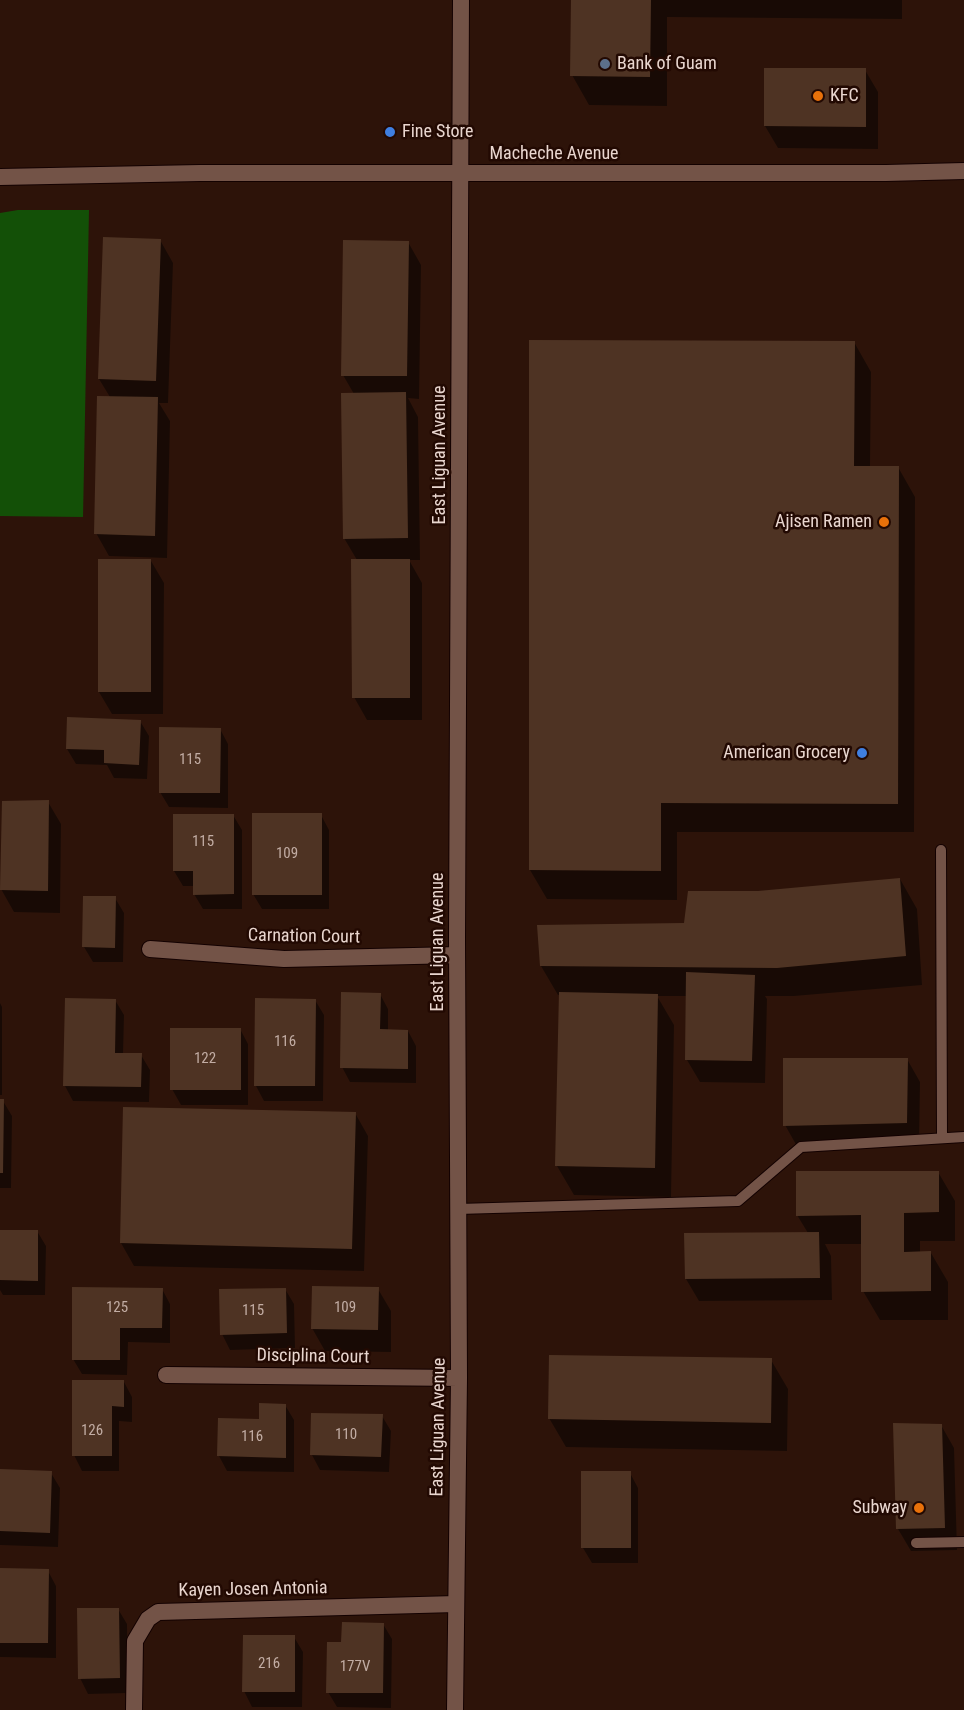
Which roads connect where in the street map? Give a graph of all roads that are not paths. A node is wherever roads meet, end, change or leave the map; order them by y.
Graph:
1 (461, 0) edge
2 (964, 171) edge
3 (462, 173) junction
4 (0, 177) edge
5 (941, 850) dead end
6 (150, 949) dead end
7 (457, 955) junction
8 (964, 1137) edge
9 (942, 1138) junction
10 (458, 1209) junction
11 (166, 1375) dead end
12 (459, 1378) junction
13 (964, 1542) edge
14 (916, 1543) dead end
15 (456, 1604) junction
16 (134, 1710) edge
17 (455, 1710) edge

1 - 3 street, East Liguan Avenue
2 - 3 street, Macheche Avenue
3 - 4 street, Macheche Avenue
3 - 7 street, East Liguan Avenue
5 - 9 lane
6 - 7 street, Carnation Court
7 - 10 street, East Liguan Avenue
8 - 9 lane
9 - 10 lane
10 - 12 street, East Liguan Avenue
11 - 12 street, Disciplina Court
12 - 15 street, East Liguan Avenue
13 - 14 lane
15 - 16 street, Kayen Josen Antonia
15 - 17 street, East Liguan Avenue

